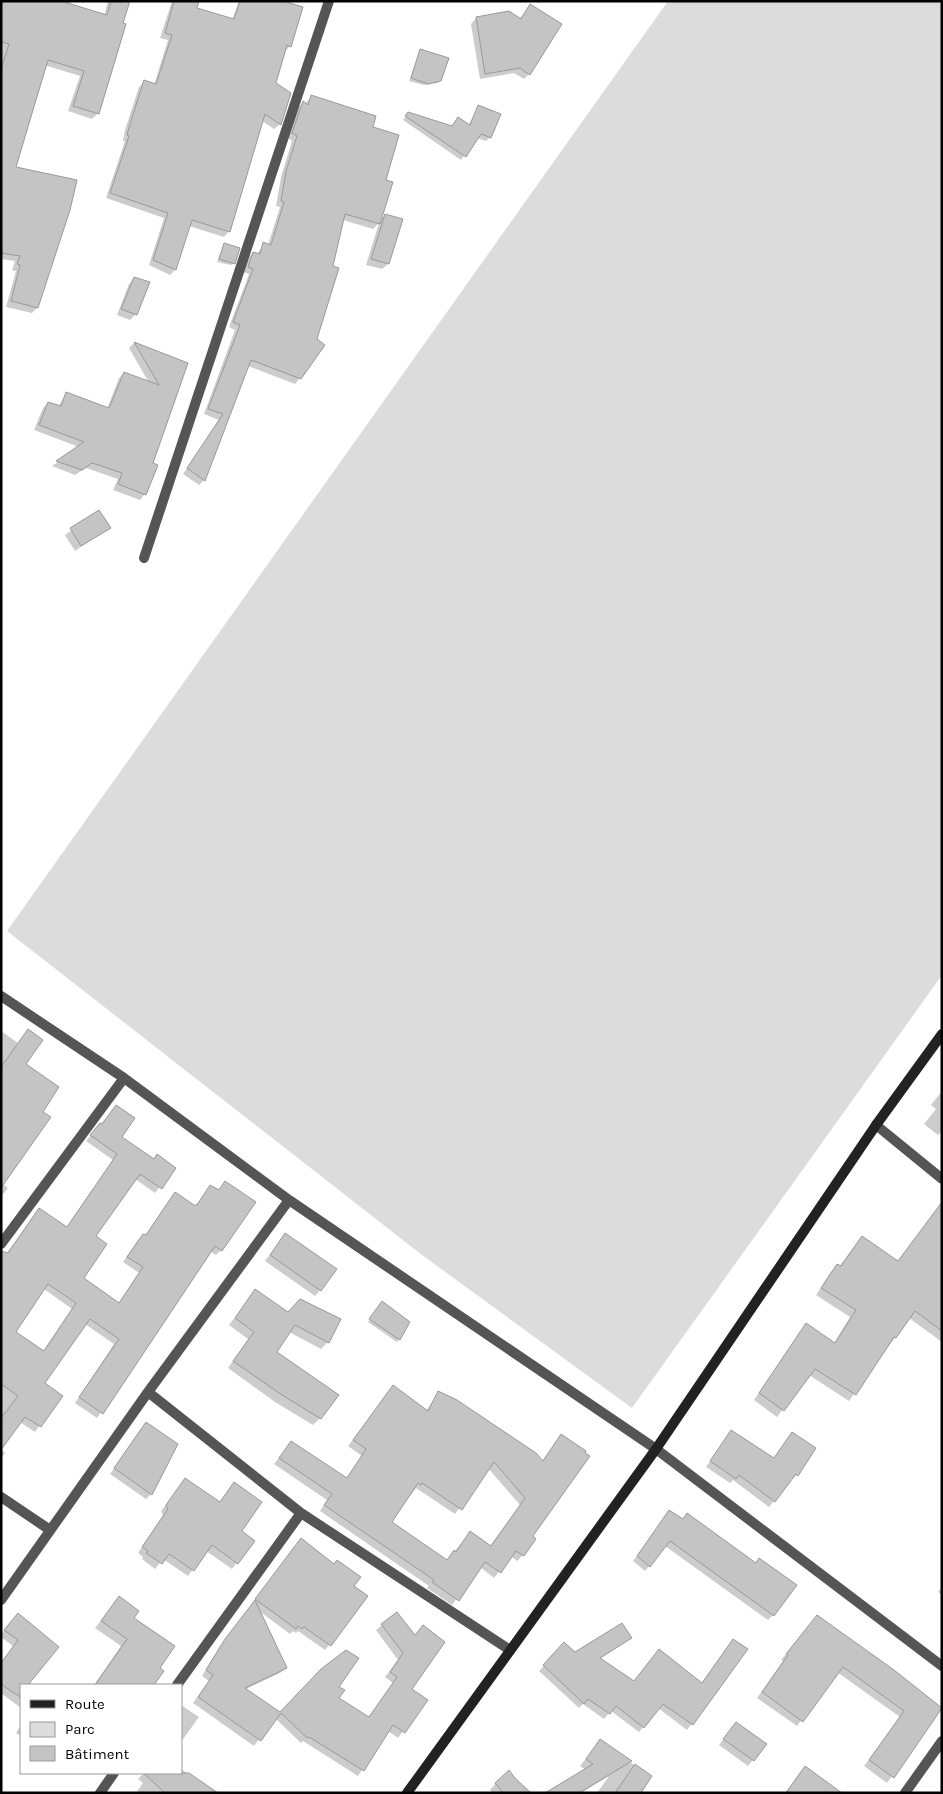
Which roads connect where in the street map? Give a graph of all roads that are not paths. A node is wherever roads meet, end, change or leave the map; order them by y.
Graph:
1 (330, 1) edge
2 (144, 558) dead end
3 (1, 996) edge
4 (942, 1034) edge
5 (124, 1078) junction
6 (876, 1125) junction
7 (942, 1179) edge
8 (289, 1200) junction
9 (1, 1244) edge
10 (148, 1392) junction
11 (656, 1449) junction
12 (1, 1497) edge
13 (302, 1513) junction
14 (50, 1530) junction
15 (1, 1600) edge
16 (510, 1650) junction
17 (942, 1666) edge
18 (178, 1684) edge
19 (942, 1741) edge
20 (113, 1774) edge
21 (100, 1793) edge
22 (406, 1793) edge
23 (905, 1793) edge

1 - 2 street
3 - 5 street
4 - 6 street
5 - 8 street
5 - 9 street
6 - 7 street
6 - 11 street
8 - 10 street
8 - 11 street
10 - 13 street
10 - 14 street
11 - 16 street
11 - 17 street
12 - 14 street
13 - 16 street
13 - 18 street
14 - 15 street
16 - 22 street
19 - 23 street
20 - 21 street

